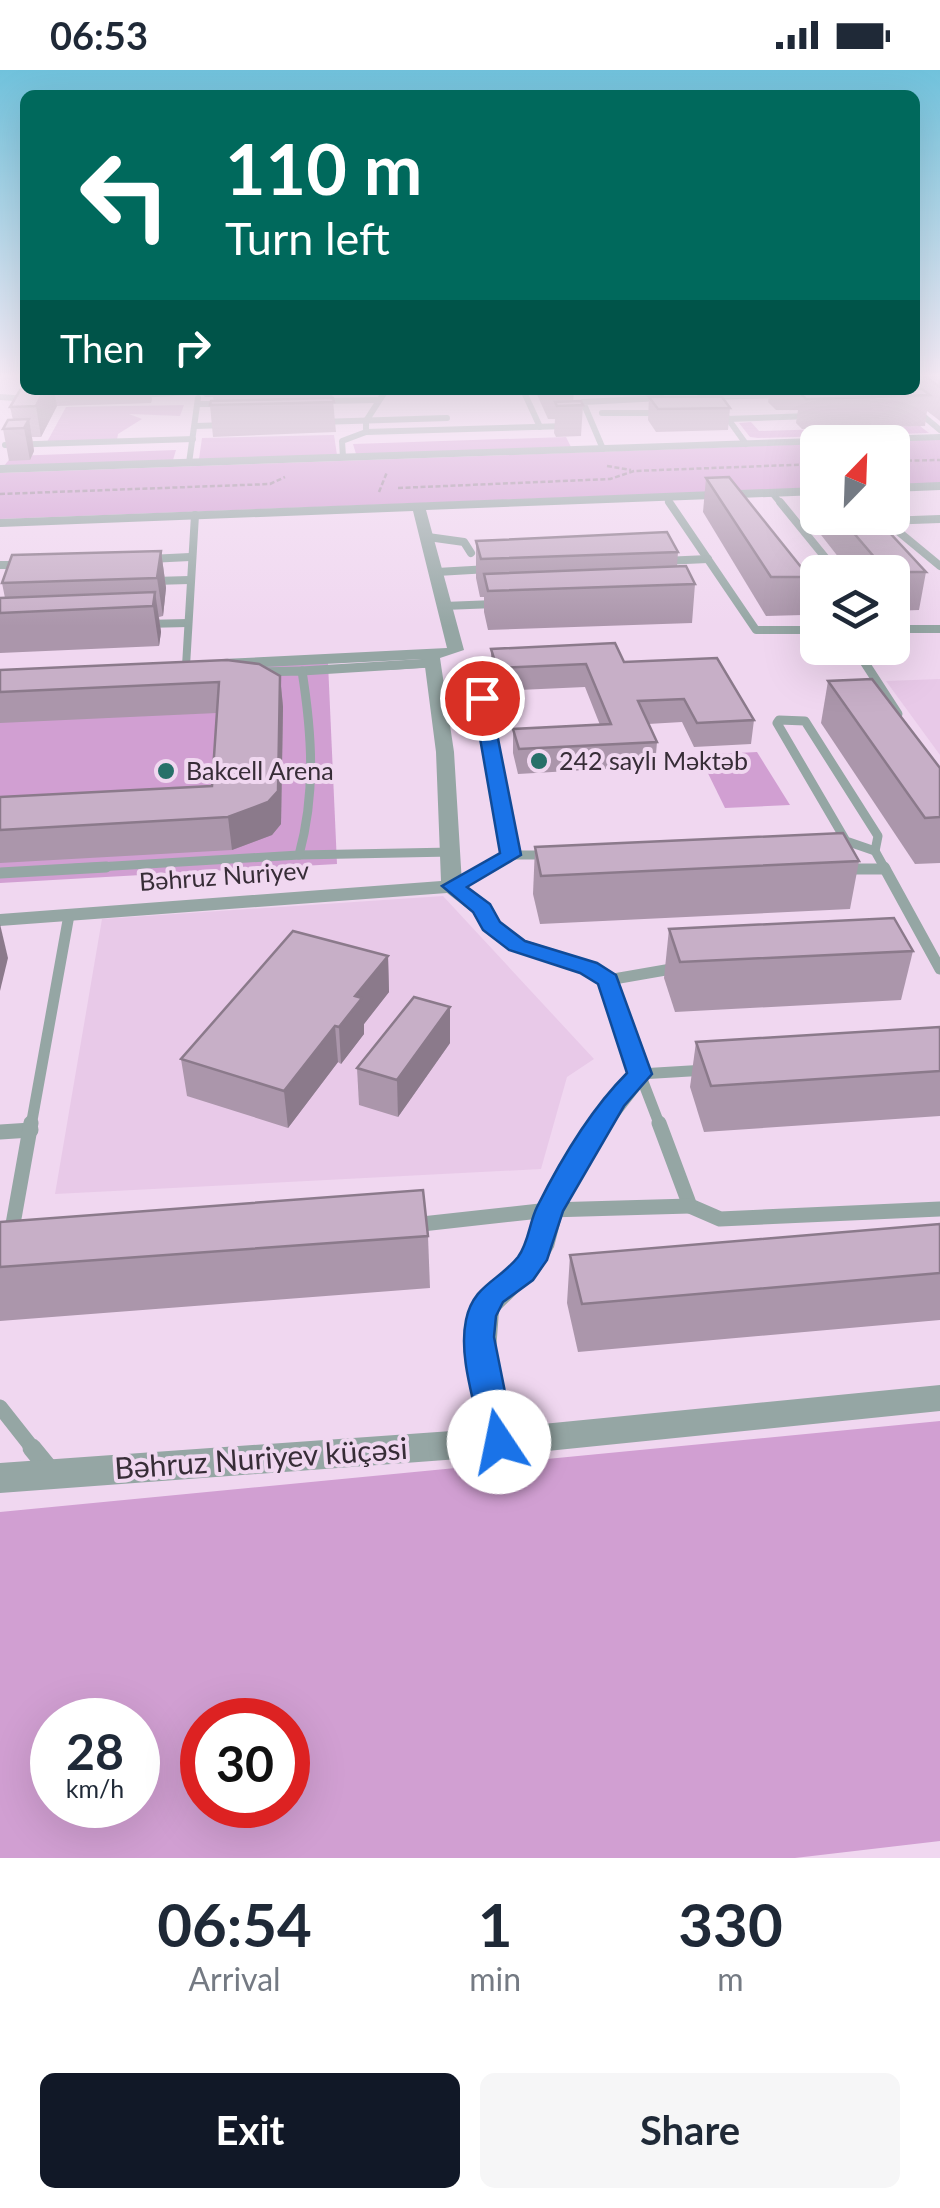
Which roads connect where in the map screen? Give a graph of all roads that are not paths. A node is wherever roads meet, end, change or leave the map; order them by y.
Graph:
1 (268, 459) edge
2 (189, 462) joint
3 (0, 468) edge
4 (940, 486) edge
5 (910, 487) edge
6 (800, 492) edge
7 (765, 493) junction
8 (736, 494) junction
9 (661, 497) junction
10 (418, 506) junction
11 (748, 509) edge
12 (194, 515) junction
13 (910, 519) edge
14 (940, 519) edge
15 (0, 523) edge
16 (897, 535) edge
17 (428, 537) junction
18 (471, 553) dead end
19 (822, 555) edge
20 (190, 557) junction
21 (134, 560) edge
22 (708, 560) junction
23 (652, 562) edge
24 (39, 564) edge
25 (20, 565) junction
26 (0, 566) edge
27 (940, 566) edge
28 (506, 568) edge
29 (794, 568) edge
30 (437, 572) junction
31 (13, 575) edge
32 (800, 576) edge
33 (189, 580) junction
34 (134, 582) edge
35 (500, 604) edge
36 (444, 606) junction
37 (188, 623) junction
38 (131, 625) edge
39 (940, 628) edge
40 (910, 629) edge
41 (800, 630) edge
42 (433, 659) junction
43 (867, 665) edge
44 (182, 671) joint
45 (302, 671) junction
46 (215, 674) edge
47 (482, 698) dead end
48 (908, 731) edge
49 (874, 851) junction
50 (452, 852) junction
51 (300, 855) junction
52 (511, 855) junction
53 (568, 855) edge
54 (832, 868) edge
55 (884, 870) junction
56 (0, 873) edge
57 (452, 886) junction
58 (70, 916) junction
59 (0, 920) edge
60 (936, 955) edge
61 (912, 956) edge
62 (694, 967) edge
63 (940, 969) edge
64 (608, 980) junction
65 (715, 1070) edge
66 (640, 1074) junction
67 (31, 1130) junction
68 (0, 1132) edge
69 (690, 1206) junction
70 (940, 1208) edge
71 (549, 1210) junction
72 (398, 1226) edge
73 (0, 1237) edge
74 (940, 1398) edge
75 (0, 1407) edge
76 (499, 1442) junction
77 (52, 1473) junction
78 (0, 1478) edge

1 - 2 street
2 - 3 street
4 - 5 street
6 - 7 street
7 - 8 street
7 - 19 lane
8 - 9 street
8 - 11 lane
9 - 10 street
9 - 22 lane
10 - 12 street
10 - 17 street
12 - 15 street
12 - 20 lane
13 - 14 lane
16 - 27 lane
17 - 18 lane
17 - 30 street
20 - 21 lane
20 - 33 lane
22 - 23 lane
22 - 41 lane
24 - 25 lane
25 - 26 lane
25 - 31 lane
28 - 30 lane
29 - 32 lane
30 - 36 street
33 - 34 lane
33 - 37 lane
35 - 36 lane
36 - 42 street
37 - 38 lane
37 - 44 lane
39 - 40 lane
42 - 44 street
42 - 45 lane
42 - 50 street
43 - 48 lane
45 - 46 lane
45 - 51 lane
47 - 52 lane
49 - 49 lane
49 - 55 lane
50 - 51 lane
50 - 57 street
51 - 56 lane
52 - 53 lane
52 - 57 lane
54 - 55 lane
55 - 60 lane
57 - 58 street, Bəhruz Nuriyev
57 - 64 street
58 - 59 street, Bəhruz Nuriyev
58 - 67 lane
60 - 61 lane
60 - 63 lane
62 - 64 lane
64 - 66 street
65 - 66 lane
66 - 69 lane
66 - 71 street
67 - 68 lane
67 - 73 lane
69 - 70 lane
69 - 71 lane
71 - 72 lane
71 - 76 street
74 - 76 street, Bəhruz Nuriyev küçəsi
75 - 77 lane
76 - 77 street, Bəhruz Nuriyev küçəsi
77 - 78 street, Bəhruz Nuriyev küçəsi

